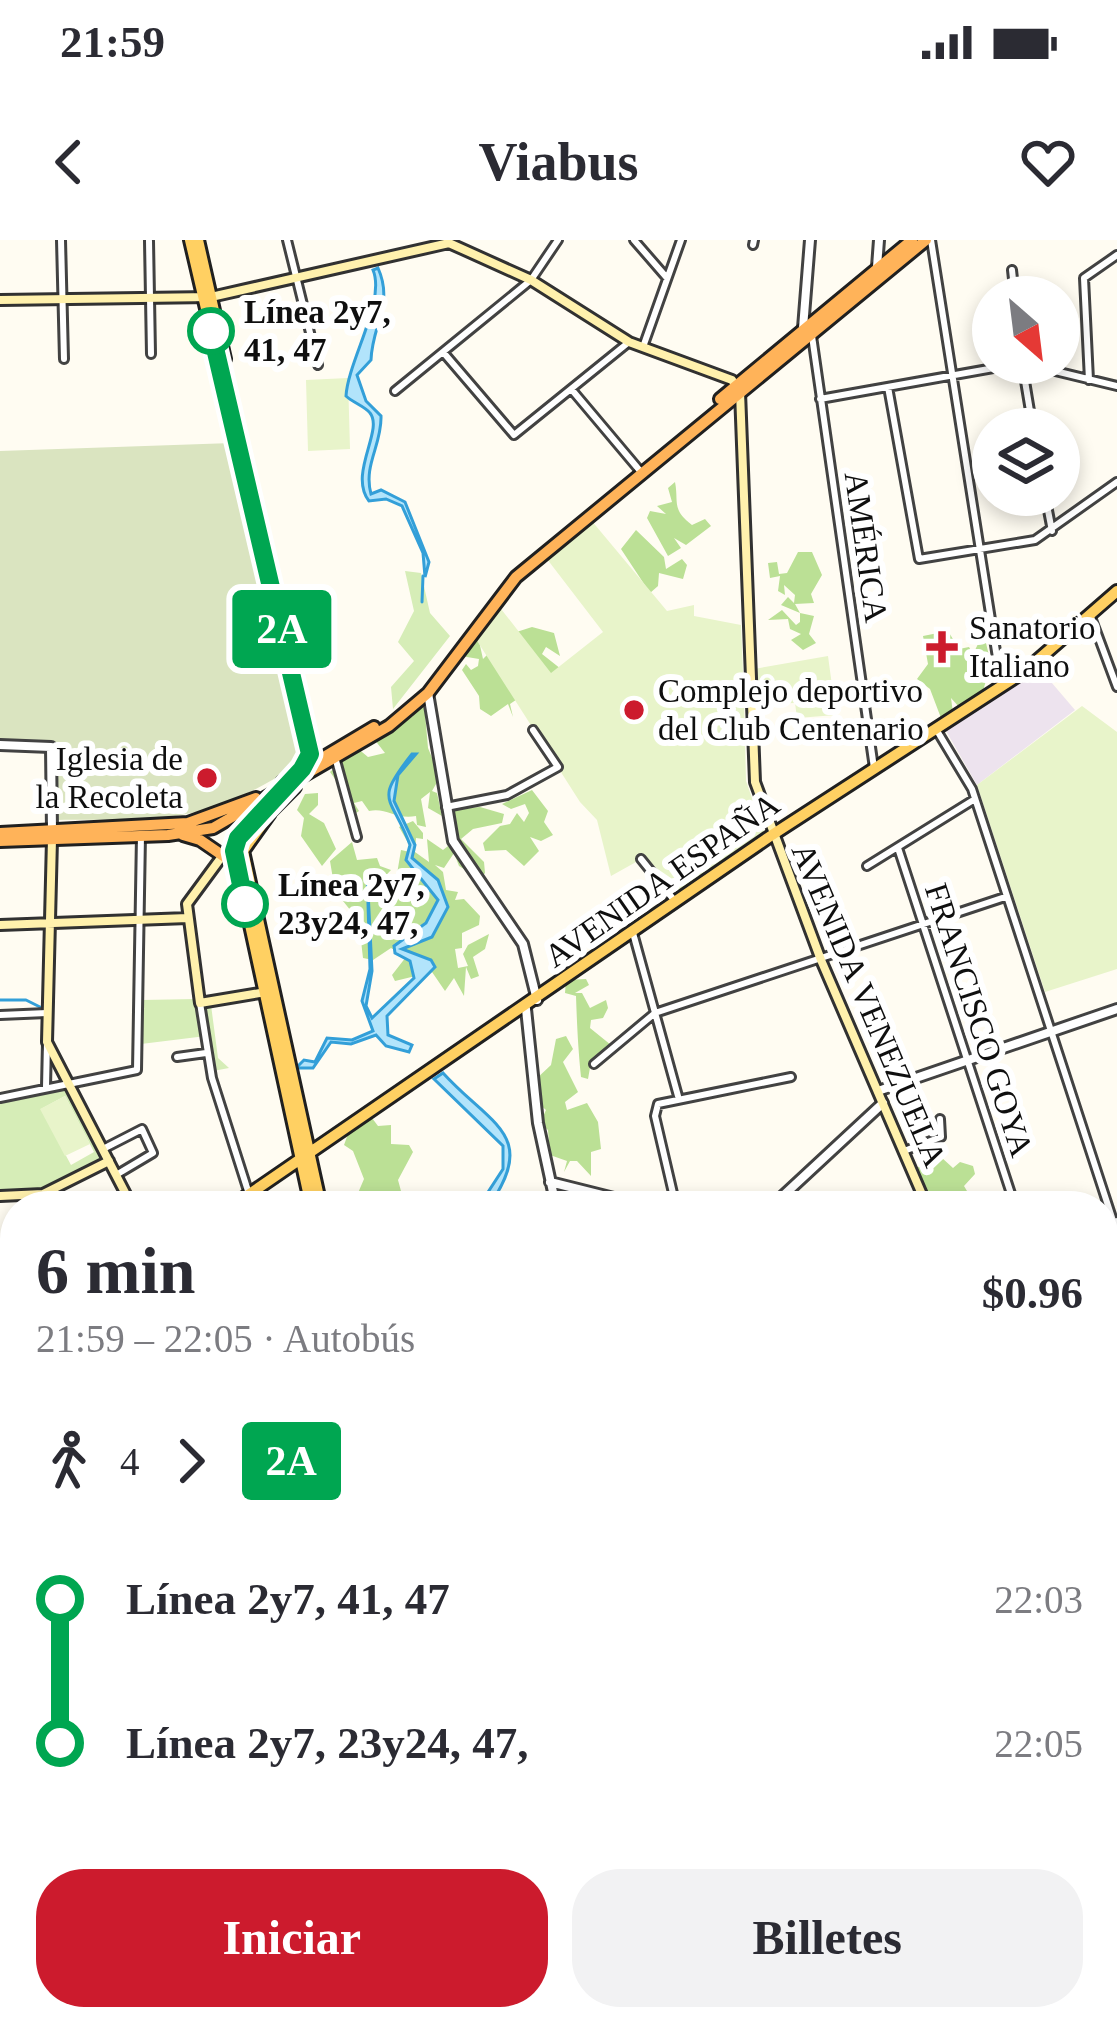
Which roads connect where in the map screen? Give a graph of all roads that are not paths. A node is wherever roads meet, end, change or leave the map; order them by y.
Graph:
1 (62, 240) edge
2 (194, 240) edge
3 (287, 240) edge
4 (558, 240) edge
5 (634, 240) edge
6 (681, 240) edge
7 (810, 240) edge
8 (879, 240) edge
9 (912, 240) edge
10 (928, 240) edge
11 (149, 241) edge
12 (450, 241) edge
13 (1117, 255) edge
14 (878, 268) junction
15 (1012, 270) dead end
16 (1013, 276) edge
17 (667, 279) junction
18 (531, 280) junction
19 (297, 281) junction
20 (207, 297) junction
21 (62, 298) junction
22 (152, 298) junction
23 (0, 300) edge
24 (807, 332) junction
25 (629, 343) junction
26 (643, 347) junction
27 (443, 352) junction
28 (151, 355) dead end
29 (64, 358) dead end
30 (318, 365) dead end
31 (972, 370) edge
32 (949, 373) junction
33 (1080, 378) edge
34 (1089, 380) junction
35 (888, 386) junction
36 (1117, 386) edge
37 (738, 388) junction
38 (572, 390) junction
39 (395, 391) dead end
40 (820, 399) junction
41 (639, 470) junction
42 (1117, 482) edge
43 (1050, 516) edge
44 (1052, 531) junction
45 (978, 551) junction
46 (1117, 591) edge
47 (1090, 614) junction
48 (1001, 687) junction
49 (1117, 687) edge
50 (428, 693) junction
51 (936, 729) junction
52 (533, 730) dead end
53 (0, 745) edge
54 (335, 757) junction
55 (874, 768) junction
56 (307, 770) junction
57 (279, 791) junction
58 (975, 799) junction
59 (446, 806) junction
60 (272, 810) junction
61 (52, 834) junction
62 (141, 835) junction
63 (168, 835) junction
64 (772, 835) junction
65 (357, 836) dead end
66 (0, 837) edge
67 (240, 842) junction
68 (206, 844) junction
69 (898, 848) junction
70 (223, 855) junction
71 (641, 859) dead end
72 (238, 866) junction
73 (867, 866) dead end
74 (205, 875) junction
75 (1005, 897) junction
76 (676, 902) junction
77 (139, 919) junction
78 (188, 919) junction
79 (51, 923) junction
80 (922, 924) junction
81 (0, 925) edge
82 (633, 933) junction
83 (821, 960) junction
84 (268, 992) junction
85 (200, 1004) junction
86 (531, 1005) junction
87 (1117, 1009) edge
88 (655, 1013) junction
89 (0, 1015) edge
90 (47, 1015) junction
91 (1048, 1032) junction
92 (46, 1042) junction
93 (206, 1053) junction
94 (177, 1057) dead end
95 (967, 1060) junction
96 (594, 1064) dead end
97 (790, 1077) dead end
98 (68, 1082) junction
99 (46, 1087) junction
100 (878, 1091) junction
101 (679, 1096) junction
102 (0, 1098) edge
103 (884, 1103) junction
104 (940, 1119) dead end
105 (103, 1149) junction
106 (904, 1151) junction
107 (306, 1158) junction
108 (105, 1162) junction
109 (116, 1175) junction
110 (550, 1182) junction
111 (49, 1191) edge
112 (125, 1191) edge
113 (248, 1191) edge
114 (254, 1191) edge
115 (309, 1191) edge
116 (316, 1191) edge
117 (552, 1191) edge
118 (586, 1191) edge
119 (672, 1191) edge
120 (788, 1191) edge
121 (921, 1191) edge
122 (1010, 1191) edge
123 (1101, 1191) edge

1 - 21 street
2 - 20 main road
3 - 19 street
4 - 18 street
5 - 17 street
6 - 17 street
7 - 24 street
8 - 14 street
9 - 14 highway
10 - 24 highway
10 - 32 street
11 - 22 street
12 - 18 main road
12 - 19 main road
13 - 34 street
14 - 24 highway
15 - 16 street
17 - 26 street
18 - 25 main road
18 - 27 street
19 - 20 main road
19 - 30 street
20 - 22 main road
20 - 56 main road
21 - 22 main road
21 - 23 main road
21 - 29 street
22 - 28 street
24 - 37 highway
24 - 40 street, AMÉRICA
25 - 26 main road
25 - 38 street
26 - 37 main road
27 - 38 street
27 - 39 street
31 - 32 street
32 - 35 street
32 - 45 street
33 - 34 street
34 - 36 street
35 - 40 street
35 - 45 street
37 - 41 highway
37 - 64 main road, AVENIDA VENEZUELA
38 - 41 street
40 - 55 street, AMÉRICA
41 - 50 highway
41 - 56 highway
42 - 44 street
43 - 44 street
44 - 45 street
45 - 48 street
46 - 47 main road, AVENIDA ESPAÑA
47 - 48 main road, AVENIDA ESPAÑA
47 - 49 street
48 - 51 main road, AVENIDA ESPAÑA
50 - 54 highway
50 - 59 street
51 - 55 main road, AVENIDA ESPAÑA
51 - 58 street
52 - 59 street
53 - 61 street
54 - 56 highway
54 - 65 street
55 - 64 main road, AVENIDA ESPAÑA
56 - 57 highway
56 - 60 main road
56 - 60 highway
56 - 61 highway
57 - 63 highway
57 - 67 main road
58 - 69 street
58 - 75 street
59 - 86 street
60 - 67 main road
61 - 62 highway
61 - 66 highway
61 - 79 main road
62 - 63 highway
62 - 77 street
63 - 68 highway
64 - 76 main road, AVENIDA ESPAÑA
64 - 83 main road, AVENIDA VENEZUELA
67 - 70 main road
67 - 72 main road
67 - 84 main road
68 - 70 highway
68 - 74 main road
69 - 73 street
69 - 80 street, FRANCISCO GOYA
70 - 72 highway
70 - 74 main road
71 - 76 street
72 - 84 main road
74 - 78 main road
75 - 80 street
75 - 91 street
76 - 82 main road, AVENIDA ESPAÑA
77 - 78 main road
77 - 79 main road
77 - 98 street
78 - 85 main road
79 - 81 main road
79 - 90 main road
80 - 83 street
80 - 95 street, FRANCISCO GOYA
82 - 86 main road, AVENIDA ESPAÑA
82 - 88 street
83 - 88 street
83 - 100 main road, AVENIDA VENEZUELA
84 - 85 main road
84 - 107 main road
85 - 93 street
86 - 107 main road, AVENIDA ESPAÑA
86 - 110 street
87 - 91 street
88 - 96 street
88 - 101 street
89 - 90 street
90 - 92 main road
91 - 95 street
91 - 123 street
92 - 98 main road
92 - 99 street
93 - 94 street
93 - 113 street
95 - 100 street
95 - 122 street, FRANCISCO GOYA
97 - 101 street
98 - 99 street
98 - 105 main road
99 - 102 street
100 - 103 main road, AVENIDA VENEZUELA
101 - 119 street
103 - 106 main road, AVENIDA VENEZUELA
103 - 120 street
104 - 106 street
105 - 108 main road
105 - 109 street
106 - 121 main road, AVENIDA VENEZUELA
107 - 114 main road, AVENIDA ESPAÑA
107 - 115 main road
107 - 116 main road
108 - 109 main road
108 - 111 main road
109 - 112 main road
110 - 117 street
110 - 118 street

